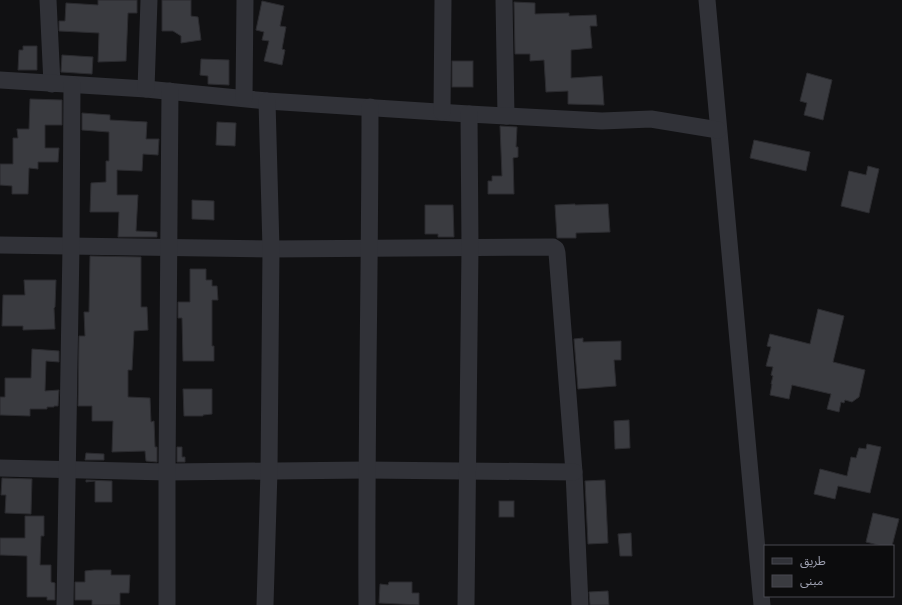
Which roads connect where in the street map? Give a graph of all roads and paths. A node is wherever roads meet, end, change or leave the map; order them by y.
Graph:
1 (48, 0) edge
2 (149, 0) edge
3 (245, 0) edge
4 (443, 0) edge
5 (504, 0) edge
6 (707, 0) edge
7 (0, 80) edge
8 (52, 84) junction
9 (72, 85) junction
10 (146, 89) junction
11 (170, 91) junction
12 (244, 98) junction
13 (267, 101) junction
14 (370, 107) junction
15 (442, 112) junction
16 (469, 114) junction
17 (506, 116) junction
18 (718, 130) junction
19 (0, 245) edge
20 (71, 246) junction
21 (170, 248) junction
22 (271, 248) junction
23 (370, 248) junction
24 (470, 248) junction
25 (0, 468) edge
26 (66, 469) junction
27 (366, 470) junction
28 (467, 471) junction
29 (167, 472) junction
30 (268, 472) junction
31 (574, 472) junction
32 (65, 605) edge
33 (167, 605) edge
34 (265, 605) edge
35 (366, 605) edge
36 (466, 605) edge
37 (580, 605) edge
38 (762, 605) edge

1 - 8 street
2 - 10 street
3 - 12 street
4 - 15 street
5 - 17 street
6 - 18 street
7 - 8 street
8 - 9 street
9 - 10 street
9 - 20 street
10 - 11 street
11 - 12 street
11 - 21 street
12 - 13 street
13 - 14 street
13 - 22 street
14 - 15 street
14 - 23 street
15 - 16 street
16 - 17 street
16 - 24 street
17 - 18 street
18 - 38 street
19 - 20 street
20 - 21 street
20 - 26 street
21 - 22 street
21 - 29 street
22 - 23 street
22 - 30 street
23 - 24 street
23 - 27 street
24 - 28 street
24 - 31 street
25 - 26 street
26 - 29 street
26 - 32 street
27 - 28 street
27 - 30 street
27 - 35 street
28 - 31 street
28 - 36 street
29 - 30 street
29 - 33 street
30 - 34 street
31 - 37 street

